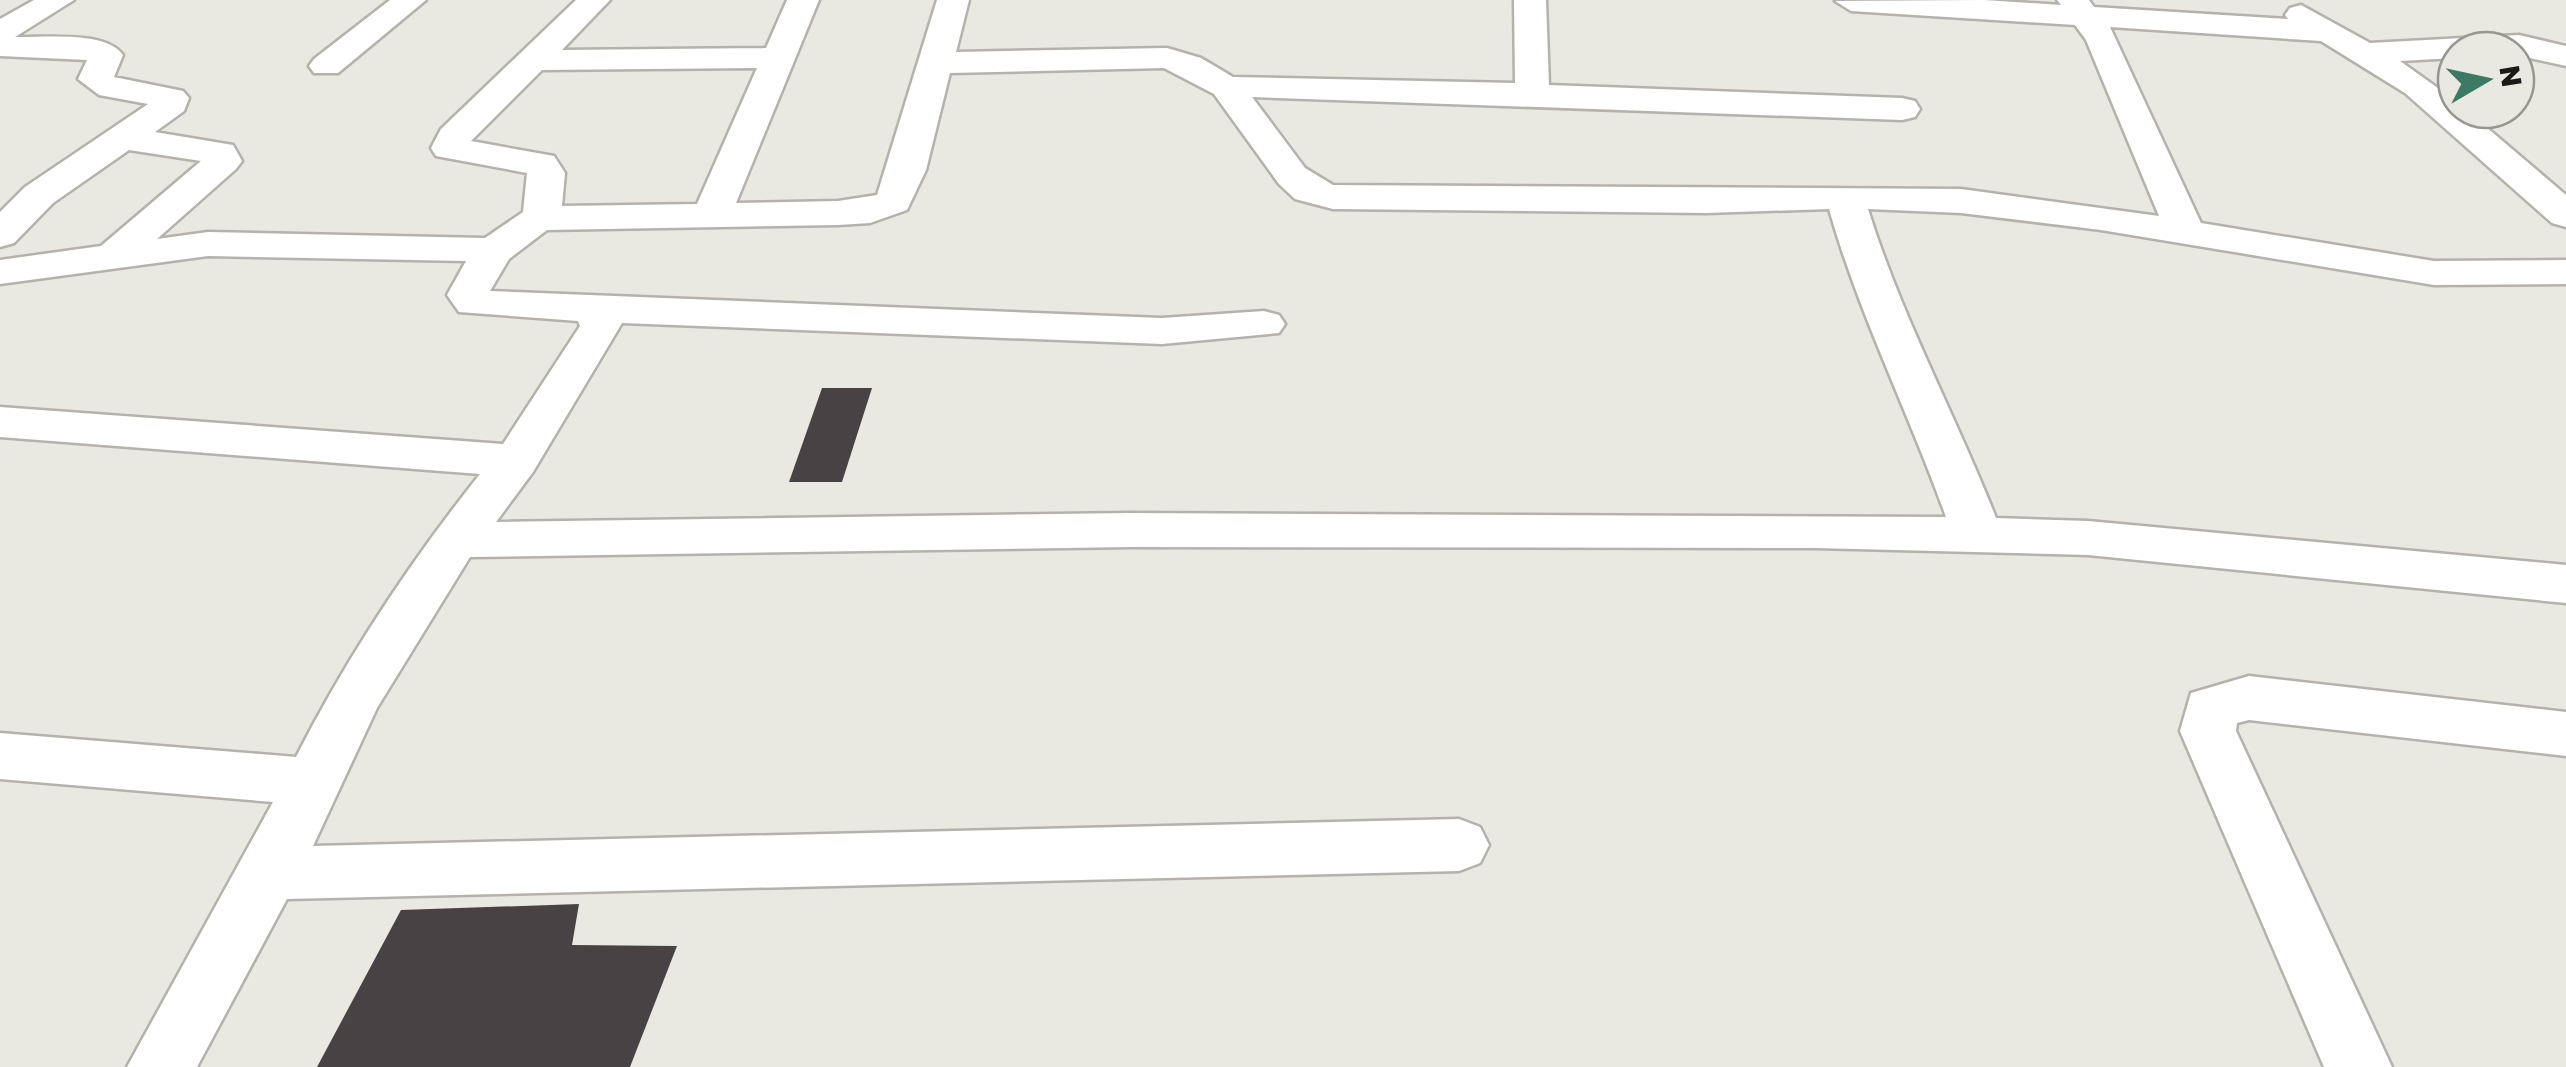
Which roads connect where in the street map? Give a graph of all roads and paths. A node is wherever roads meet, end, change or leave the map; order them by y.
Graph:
1 (58, 0) edge
2 (410, 0) edge
3 (594, 0) edge
4 (804, 0) edge
5 (953, 0) edge
6 (1530, 0) edge
7 (2275, 0) edge
8 (1851, 1) edge
9 (2079, 8) edge
10 (0, 32) edge
11 (2331, 32) junction
12 (0, 46) edge
13 (2366, 53) junction
14 (2566, 56) edge
15 (777, 58) junction
16 (533, 60) junction
17 (936, 63) junction
18 (326, 66) dead end
19 (1226, 87) junction
20 (1532, 94) junction
21 (1902, 109) dead end
22 (124, 138) junction
23 (1845, 197) junction
24 (712, 215) junction
25 (2566, 215) edge
26 (542, 218) junction
27 (2186, 233) junction
28 (0, 234) edge
29 (498, 250) junction
30 (115, 256) junction
31 (0, 272) edge
32 (2566, 272) edge
33 (588, 309) junction
34 (1264, 324) dead end
35 (0, 422) edge
36 (516, 460) junction
37 (1976, 536) junction
38 (456, 540) junction
39 (2566, 584) edge
40 (2566, 734) edge
41 (0, 756) edge
42 (314, 782) junction
43 (1459, 845) dead end
44 (269, 873) junction
45 (162, 1067) edge
46 (2358, 1067) edge

1 - 10 street
2 - 18 street
3 - 16 street
4 - 15 street
5 - 17 street
6 - 20 street
7 - 11 street
8 - 9 street
9 - 11 street
9 - 27 street
11 - 13 street
12 - 22 street
13 - 14 street
13 - 25 street
15 - 16 street
15 - 24 street
16 - 26 street
17 - 19 street
17 - 24 street
19 - 20 street
19 - 23 street
20 - 21 street
22 - 28 street
22 - 30 street
23 - 27 street
23 - 37 street
24 - 26 street
26 - 29 street
27 - 32 street
29 - 30 street
29 - 33 street
30 - 31 street
33 - 34 street
33 - 36 street
35 - 36 street
36 - 38 street
37 - 38 street
37 - 39 street
38 - 42 street
40 - 46 street
41 - 42 street
42 - 44 street
43 - 44 street
44 - 45 street

